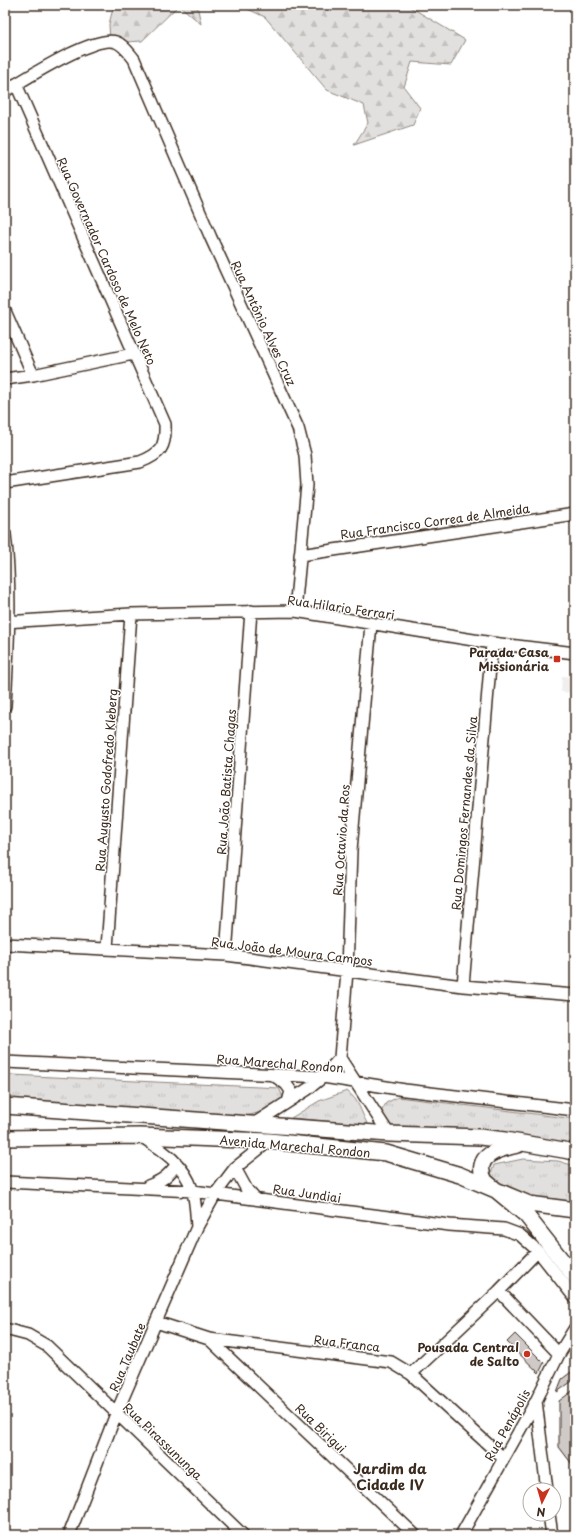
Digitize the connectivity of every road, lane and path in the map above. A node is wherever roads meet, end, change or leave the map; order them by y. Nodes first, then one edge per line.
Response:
1 (16, 84) junction
2 (5, 90) edge
3 (5, 310) edge
4 (133, 354) junction
5 (33, 375) junction
6 (5, 379) edge
7 (5, 483) edge
8 (575, 514) edge
9 (5, 534) edge
10 (300, 555) junction
11 (251, 611) junction
12 (295, 611) junction
13 (131, 614) junction
14 (7, 622) edge
15 (371, 624) junction
16 (492, 643) junction
17 (575, 653) edge
18 (5, 706) edge
19 (5, 944) edge
20 (107, 948) junction
21 (226, 955) junction
22 (347, 971) junction
23 (463, 986) junction
24 (575, 995) edge
25 (340, 1058) junction
26 (5, 1062) edge
27 (273, 1074) junction
28 (323, 1077) junction
29 (354, 1081) junction
30 (288, 1102) junction
31 (5, 1106) edge
32 (575, 1110) edge
33 (252, 1125) junction
34 (389, 1134) junction
35 (140, 1136) junction
36 (5, 1138) edge
37 (269, 1141) junction
38 (527, 1144) junction
39 (575, 1152) edge
40 (177, 1164) junction
41 (235, 1168) junction
42 (5, 1182) edge
43 (141, 1188) junction
44 (193, 1191) junction
45 (498, 1192) junction
46 (216, 1193) junction
47 (255, 1199) junction
48 (575, 1210) edge
49 (197, 1227) junction
50 (538, 1251) junction
51 (575, 1277) edge
52 (499, 1291) junction
53 (575, 1298) edge
54 (156, 1322) junction
55 (575, 1328) edge
56 (6, 1332) edge
57 (209, 1339) junction
58 (559, 1354) junction
59 (411, 1374) junction
60 (536, 1400) junction
61 (116, 1414) junction
62 (503, 1458) junction
63 (545, 1482) edge
64 (550, 1522) edge
65 (68, 1535) edge
66 (243, 1535) edge
67 (415, 1535) edge
68 (461, 1535) edge
69 (552, 1535) edge

1 - 2 street
1 - 4 street, Rua Governador Cardoso de Melo Neto
1 - 10 street, Rua Antônio Alves Cruz
3 - 5 street
4 - 5 street
4 - 7 street, Rua Governador Cardoso de Melo Neto
5 - 6 street
8 - 10 street, Rua Francisco Correa de Almeida
9 - 14 street
10 - 12 street, Rua Antônio Alves Cruz
11 - 12 street, Rua Hilario Ferrari
11 - 13 street, Rua Hilario Ferrari
11 - 21 street, Rua João Batista Chagas
12 - 15 street, Rua Hilario Ferrari
13 - 14 street, Rua Hilario Ferrari
13 - 20 street, Rua Augusto Godofredo Kleberg
14 - 18 street
15 - 16 street, Rua Hilario Ferrari
15 - 22 street, Rua Octavio da Ros
16 - 17 street, Rua Hilario Ferrari
16 - 23 street, Rua Domingos Fernandes da Silva
19 - 20 street, Rua João de Moura Campos
20 - 21 street, Rua João de Moura Campos
21 - 22 street, Rua João de Moura Campos
22 - 23 street, Rua João de Moura Campos
22 - 25 street, Rua Octavio da Ros
23 - 24 street, Rua João de Moura Campos
25 - 28 street
25 - 29 street
26 - 27 street, Rua Marechal Rondon
27 - 28 street, Rua Marechal Rondon
27 - 30 street
28 - 29 street, Rua Marechal Rondon
28 - 30 street
29 - 32 street, Rua Marechal Rondon
29 - 34 street
30 - 33 street
31 - 33 main road, Avenida Marechal Rondon
33 - 34 main road, Avenida Marechal Rondon
34 - 38 main road, Avenida Marechal Rondon
35 - 36 main road, Avenida Marechal Rondon
35 - 37 main road, Avenida Marechal Rondon
35 - 40 street
37 - 41 street, Rua Taubate
37 - 45 main road, Avenida Marechal Rondon
38 - 39 main road, Avenida Marechal Rondon
38 - 45 main road
40 - 43 street
40 - 44 street
41 - 46 street, Rua Taubate
41 - 47 street
42 - 43 street, Rua Jundiai
43 - 44 street, Rua Jundiai
44 - 46 street, Rua Jundiai
44 - 49 street
45 - 48 main road, Avenida Marechal Rondon
45 - 51 main road
46 - 47 street, Rua Jundiai
46 - 49 street, Rua Taubate
47 - 50 street, Rua Jundiai
49 - 54 street, Rua Taubate
50 - 52 street
50 - 53 street, Rua Jundiai
52 - 58 street
52 - 59 street
54 - 57 street, Rua Franca
54 - 61 street, Rua Taubate
55 - 58 street, Rua Penápolis
56 - 61 street, Rua Pirassununga
57 - 59 street, Rua Franca
57 - 67 street, Rua Birigui
58 - 60 street, Rua Penápolis
59 - 62 street, Rua Franca
60 - 62 street, Rua Penápolis
60 - 63 street
61 - 65 street, Rua Taubate
61 - 66 street, Rua Pirassununga
62 - 68 street, Rua Penápolis
64 - 69 street

